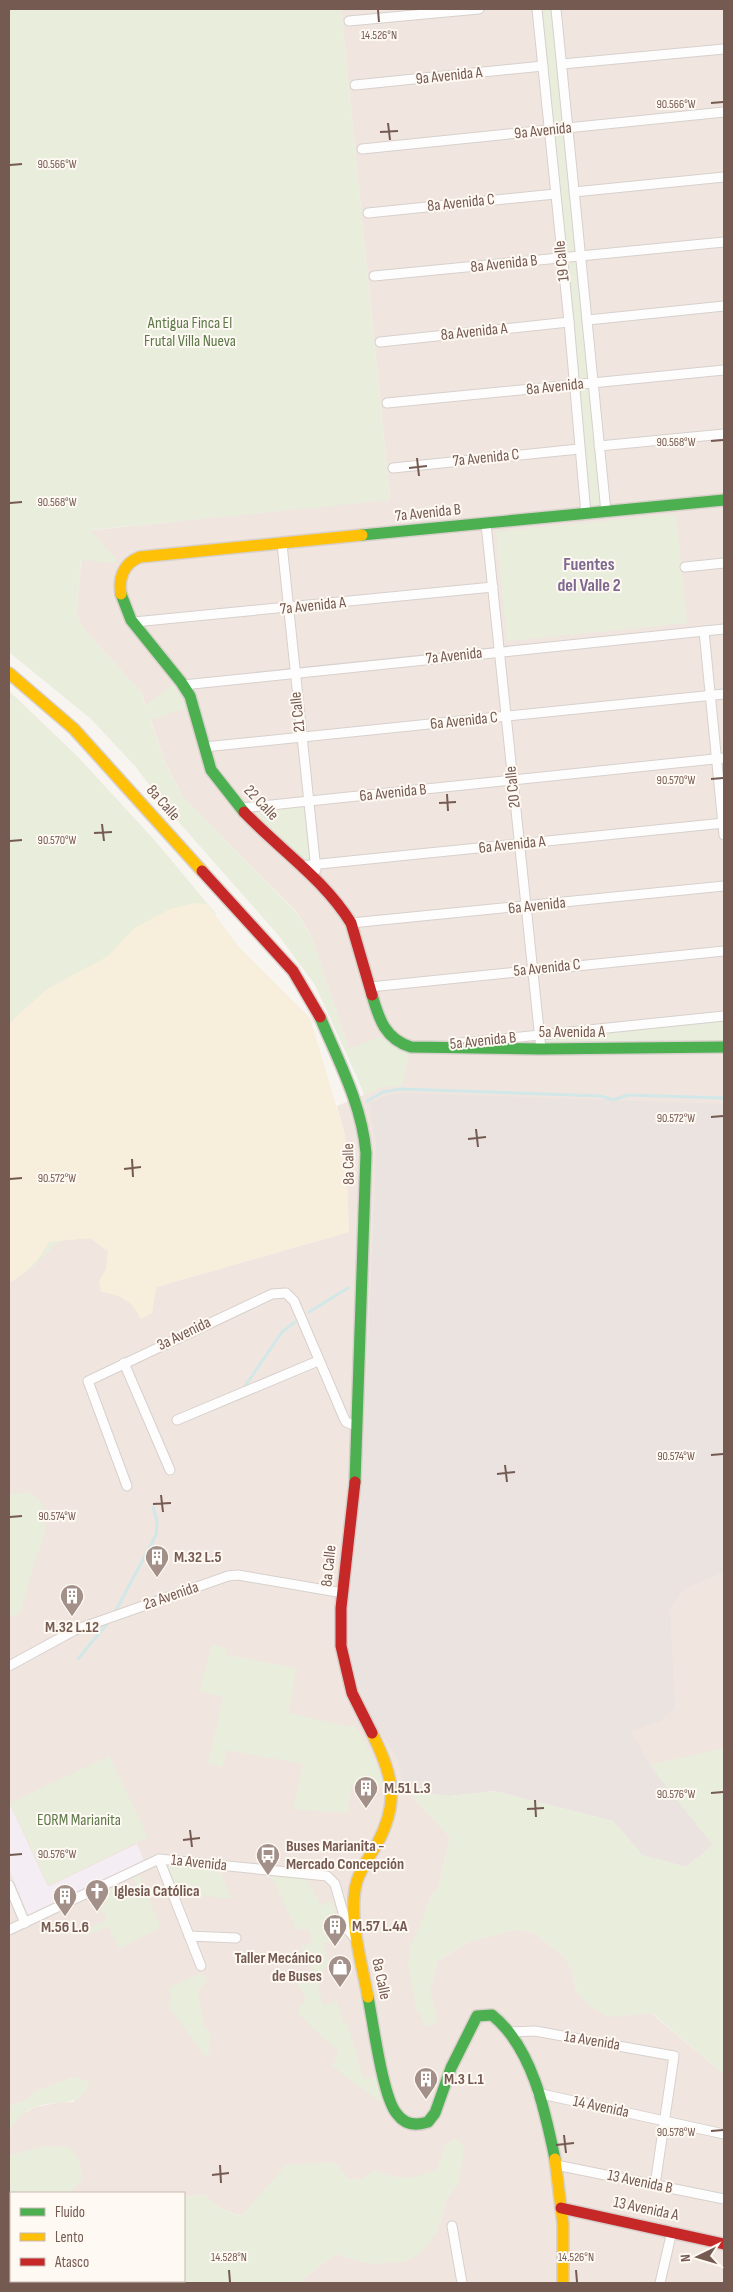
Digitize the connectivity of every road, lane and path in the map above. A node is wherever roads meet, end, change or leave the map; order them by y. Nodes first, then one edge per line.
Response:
1 (479, 9) edge
2 (537, 9) edge
3 (556, 9) edge
4 (349, 21) dead end
5 (724, 49) edge
6 (562, 64) junction
7 (543, 66) junction
8 (355, 85) dead end
9 (724, 112) edge
10 (568, 129) junction
11 (549, 131) junction
12 (362, 149) dead end
13 (724, 177) edge
14 (574, 192) junction
15 (555, 194) junction
16 (368, 213) dead end
17 (724, 242) edge
18 (581, 256) junction
19 (562, 258) junction
20 (374, 276) dead end
21 (724, 306) edge
22 (588, 320) junction
23 (569, 322) junction
24 (380, 342) dead end
25 (724, 370) edge
26 (594, 383) junction
27 (574, 385) junction
28 (387, 403) dead end
29 (724, 434) edge
30 (599, 446) junction
31 (579, 449) junction
32 (393, 468) dead end
33 (724, 500) edge
34 (606, 512) junction
35 (586, 514) junction
36 (486, 524) junction
37 (282, 544) junction
38 (136, 558) joint
39 (724, 563) edge
40 (685, 567) dead end
41 (492, 587) junction
42 (288, 608) junction
43 (134, 622) junction
44 (724, 629) edge
45 (704, 631) junction
46 (499, 651) junction
47 (9, 673) edge
48 (294, 674) junction
49 (183, 685) junction
50 (724, 694) edge
51 (711, 696) junction
52 (506, 717) junction
53 (301, 737) junction
54 (204, 747) junction
55 (721, 758) edge
56 (513, 780) junction
57 (308, 802) junction
58 (242, 808) junction
59 (724, 823) edge
60 (724, 835) edge
61 (520, 844) junction
62 (315, 865) junction
63 (300, 866) junction
64 (317, 880) junction
65 (724, 886) edge
66 (526, 907) junction
67 (350, 924) junction
68 (724, 951) edge
69 (533, 970) junction
70 (370, 987) junction
71 (724, 1016) edge
72 (540, 1035) junction
73 (420, 1047) junction
74 (724, 1047) edge
75 (541, 1049) junction
76 (318, 1361) junction
77 (124, 1363) junction
78 (177, 1420) dead end
79 (356, 1426) junction
80 (170, 1470) dead end
81 (126, 1486) dead end
82 (343, 1593) junction
83 (9, 1666) edge
84 (160, 1859) junction
85 (9, 1885) edge
86 (25, 1923) junction
87 (9, 1930) edge
88 (189, 1936) junction
89 (236, 1938) dead end
90 (358, 1942) junction
91 (201, 1966) dead end
92 (511, 2032) junction
93 (537, 2093) junction
94 (665, 2121) junction
95 (724, 2134) edge
96 (556, 2164) junction
97 (655, 2185) junction
98 (724, 2199) edge
99 (561, 2208) junction
100 (452, 2226) dead end
101 (672, 2232) junction
102 (724, 2244) edge
103 (462, 2283) edge
104 (563, 2283) edge
105 (660, 2283) edge

1 - 4 street
2 - 7 street, 19 Calle
3 - 6 street, 19 Calle
5 - 6 street
6 - 10 street, 19 Calle
7 - 8 street, 9a Avenida A
7 - 11 street, 19 Calle
9 - 10 street, 9a Avenida
10 - 11 street, 9a Avenida
10 - 14 street, 19 Calle
11 - 12 street, 9a Avenida
11 - 15 street, 19 Calle
13 - 14 street
14 - 18 street, 19 Calle
15 - 16 street, 8a Avenida C
15 - 19 street, 19 Calle
17 - 18 street, 8a Avenida B
18 - 19 street, 8a Avenida B
18 - 22 street, 19 Calle
19 - 20 street, 8a Avenida B
19 - 23 street, 19 Calle
21 - 22 street
22 - 26 street, 19 Calle
23 - 24 street, 8a Avenida A
23 - 27 street, 19 Calle
25 - 26 street, 8a Avenida
26 - 27 street, 8a Avenida
26 - 30 street, 19 Calle
27 - 28 street, 8a Avenida
27 - 31 street, 19 Calle
29 - 30 street
30 - 34 street, 19 Calle
31 - 32 street, 7a Avenida C
31 - 35 street, 19 Calle
33 - 34 main road, 7a Avenida B
34 - 35 main road, 7a Avenida B
35 - 36 main road, 7a Avenida B
36 - 37 main road, 7a Avenida B
36 - 41 street, 20 Calle
37 - 38 main road, 7a Avenida B
37 - 42 street, 21 Calle
38 - 43 main road, 22 Calle
39 - 40 street
41 - 42 street, 7a Avenida A
41 - 46 street, 20 Calle
42 - 43 street, 7a Avenida A
42 - 48 street, 21 Calle
43 - 49 main road, 22 Calle
44 - 45 street, 7a Avenida
45 - 46 street, 7a Avenida
45 - 51 street
46 - 48 street, 7a Avenida
46 - 52 street, 20 Calle
47 - 79 main road, 8a Calle
48 - 49 street, 7a Avenida
48 - 53 street, 21 Calle
49 - 54 main road, 22 Calle
50 - 51 street, 6a Avenida C
51 - 52 street, 6a Avenida C
51 - 55 street
52 - 53 street, 6a Avenida C
52 - 56 street, 20 Calle
53 - 54 street, 6a Avenida C
53 - 57 street, 21 Calle
54 - 58 main road, 22 Calle
55 - 56 street, 6a Avenida B
55 - 59 street
56 - 57 street, 6a Avenida B
56 - 61 street, 20 Calle
57 - 58 street, 6a Avenida B
57 - 62 street, 21 Calle
58 - 63 main road, 22 Calle
59 - 60 street
59 - 61 street, 6a Avenida A
61 - 62 street, 6a Avenida A
61 - 66 street, 20 Calle
62 - 63 street, 6a Avenida A
62 - 64 street, 21 Calle
63 - 64 main road, 22 Calle
64 - 67 main road, 22 Calle
65 - 66 street, 6a Avenida
66 - 67 street, 6a Avenida
66 - 69 street, 20 Calle
67 - 70 main road, 22 Calle
68 - 69 street, 5a Avenida C
69 - 70 street, 5a Avenida C
69 - 72 street, 20 Calle
70 - 73 main road, 22 Calle
71 - 72 street, 5a Avenida B
72 - 73 street, 5a Avenida B
72 - 75 street, 20 Calle
73 - 75 main road, 5a Avenida A
74 - 75 main road, 5a Avenida A
76 - 77 street, 3a Avenida
76 - 78 street
76 - 79 street
77 - 80 street
77 - 81 street, 3a Avenida
79 - 82 main road, 8a Calle
82 - 83 street, 2a Avenida
82 - 90 main road, 8a Calle
84 - 86 street, 1a Avenida
84 - 88 street
84 - 90 street, 1a Avenida
85 - 86 street
86 - 87 street, 1a Avenida
88 - 89 street
88 - 91 street
90 - 92 main road, 8a Calle
92 - 93 main road, 8a Calle
92 - 94 street, 1a Avenida
93 - 94 street, 14 Avenida
93 - 96 main road, 8a Calle
94 - 95 street, 14 Avenida
94 - 97 street
96 - 97 street, 13 Avenida B
96 - 99 main road, 8a Calle
97 - 98 street, 13 Avenida B
99 - 101 main road, 13 Avenida A
99 - 104 main road, 8a Calle
100 - 103 street
101 - 102 main road, 13 Avenida A
101 - 105 street

